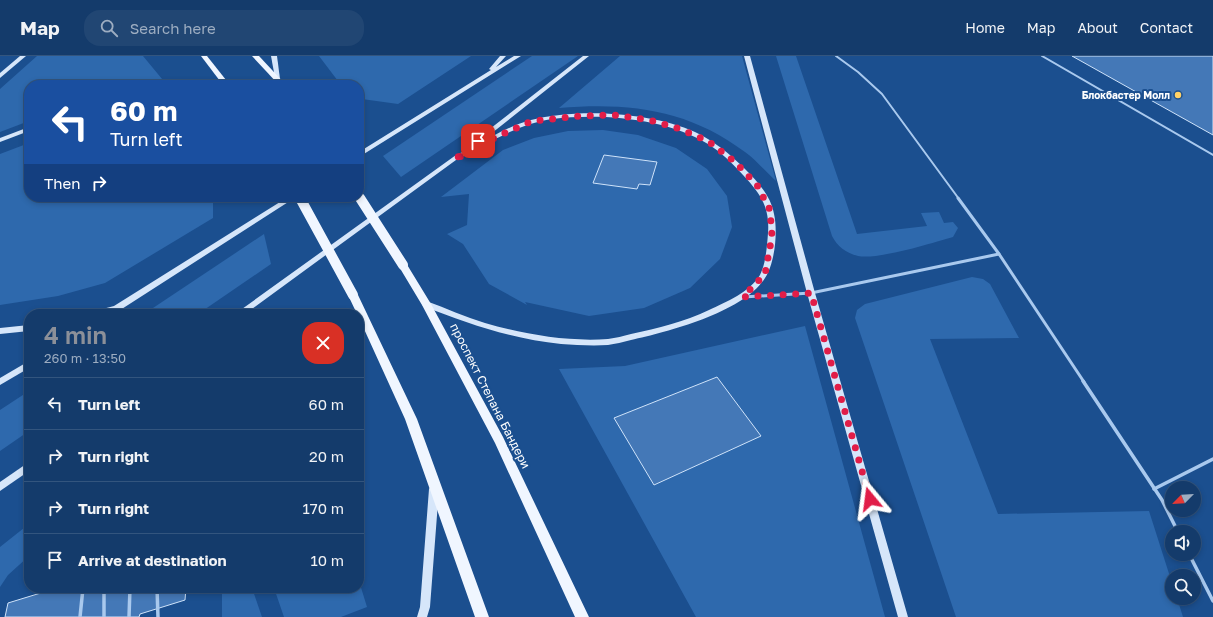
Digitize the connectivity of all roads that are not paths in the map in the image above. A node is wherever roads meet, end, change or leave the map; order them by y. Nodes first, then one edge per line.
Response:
1 (23, 56) edge
2 (204, 56) edge
3 (255, 56) edge
4 (274, 56) edge
5 (503, 56) edge
6 (518, 56) edge
7 (586, 56) edge
8 (747, 56) edge
9 (836, 56) edge
10 (1042, 56) edge
11 (488, 74) junction
12 (0, 76) edge
13 (278, 78) joint
14 (223, 80) edge
15 (24, 131) edge
16 (0, 140) edge
17 (364, 152) edge
18 (1213, 156) edge
19 (454, 160) junction
20 (285, 202) edge
21 (303, 202) edge
22 (363, 202) edge
23 (999, 254) junction
24 (811, 293) junction
25 (743, 297) junction
26 (426, 304) junction
27 (117, 308) joint
28 (113, 309) edge
29 (246, 309) edge
30 (360, 309) edge
31 (364, 319) edge
32 (24, 329) edge
33 (0, 331) edge
34 (24, 367) edge
35 (0, 382) edge
36 (1213, 460) edge
37 (24, 470) edge
38 (435, 484) junction
39 (0, 487) edge
40 (1154, 489) junction
41 (1174, 525) edge
42 (1193, 561) edge
43 (82, 593) edge
44 (104, 593) edge
45 (130, 593) edge
46 (157, 593) edge
47 (1213, 600) edge
48 (80, 617) edge
49 (104, 617) edge
50 (129, 617) edge
51 (158, 617) edge
52 (422, 617) edge
53 (482, 617) edge
54 (582, 617) edge
55 (903, 617) edge

1 - 12 main road
2 - 14 main road
3 - 13 main road
4 - 13 main road
5 - 11 main road
6 - 11 main road
7 - 19 main road
8 - 24 main road
9 - 23 lane
10 - 18 lane
11 - 17 main road
15 - 16 main road
19 - 25 main road
19 - 29 main road
20 - 27 main road
21 - 30 main road, bridge
22 - 26 main road, проспект Степана Бандери, bridge
23 - 24 lane
23 - 40 lane
24 - 25 lane
24 - 55 main road
25 - 26 main road
26 - 54 main road, проспект Степана Бандери
27 - 28 main road
31 - 38 main road, bridge
32 - 33 main road
34 - 35 main road
36 - 40 lane
37 - 39 main road
38 - 52 main road
38 - 53 main road
40 - 41 lane
42 - 47 lane
43 - 48 lane
44 - 49 lane
45 - 50 lane
46 - 51 lane

